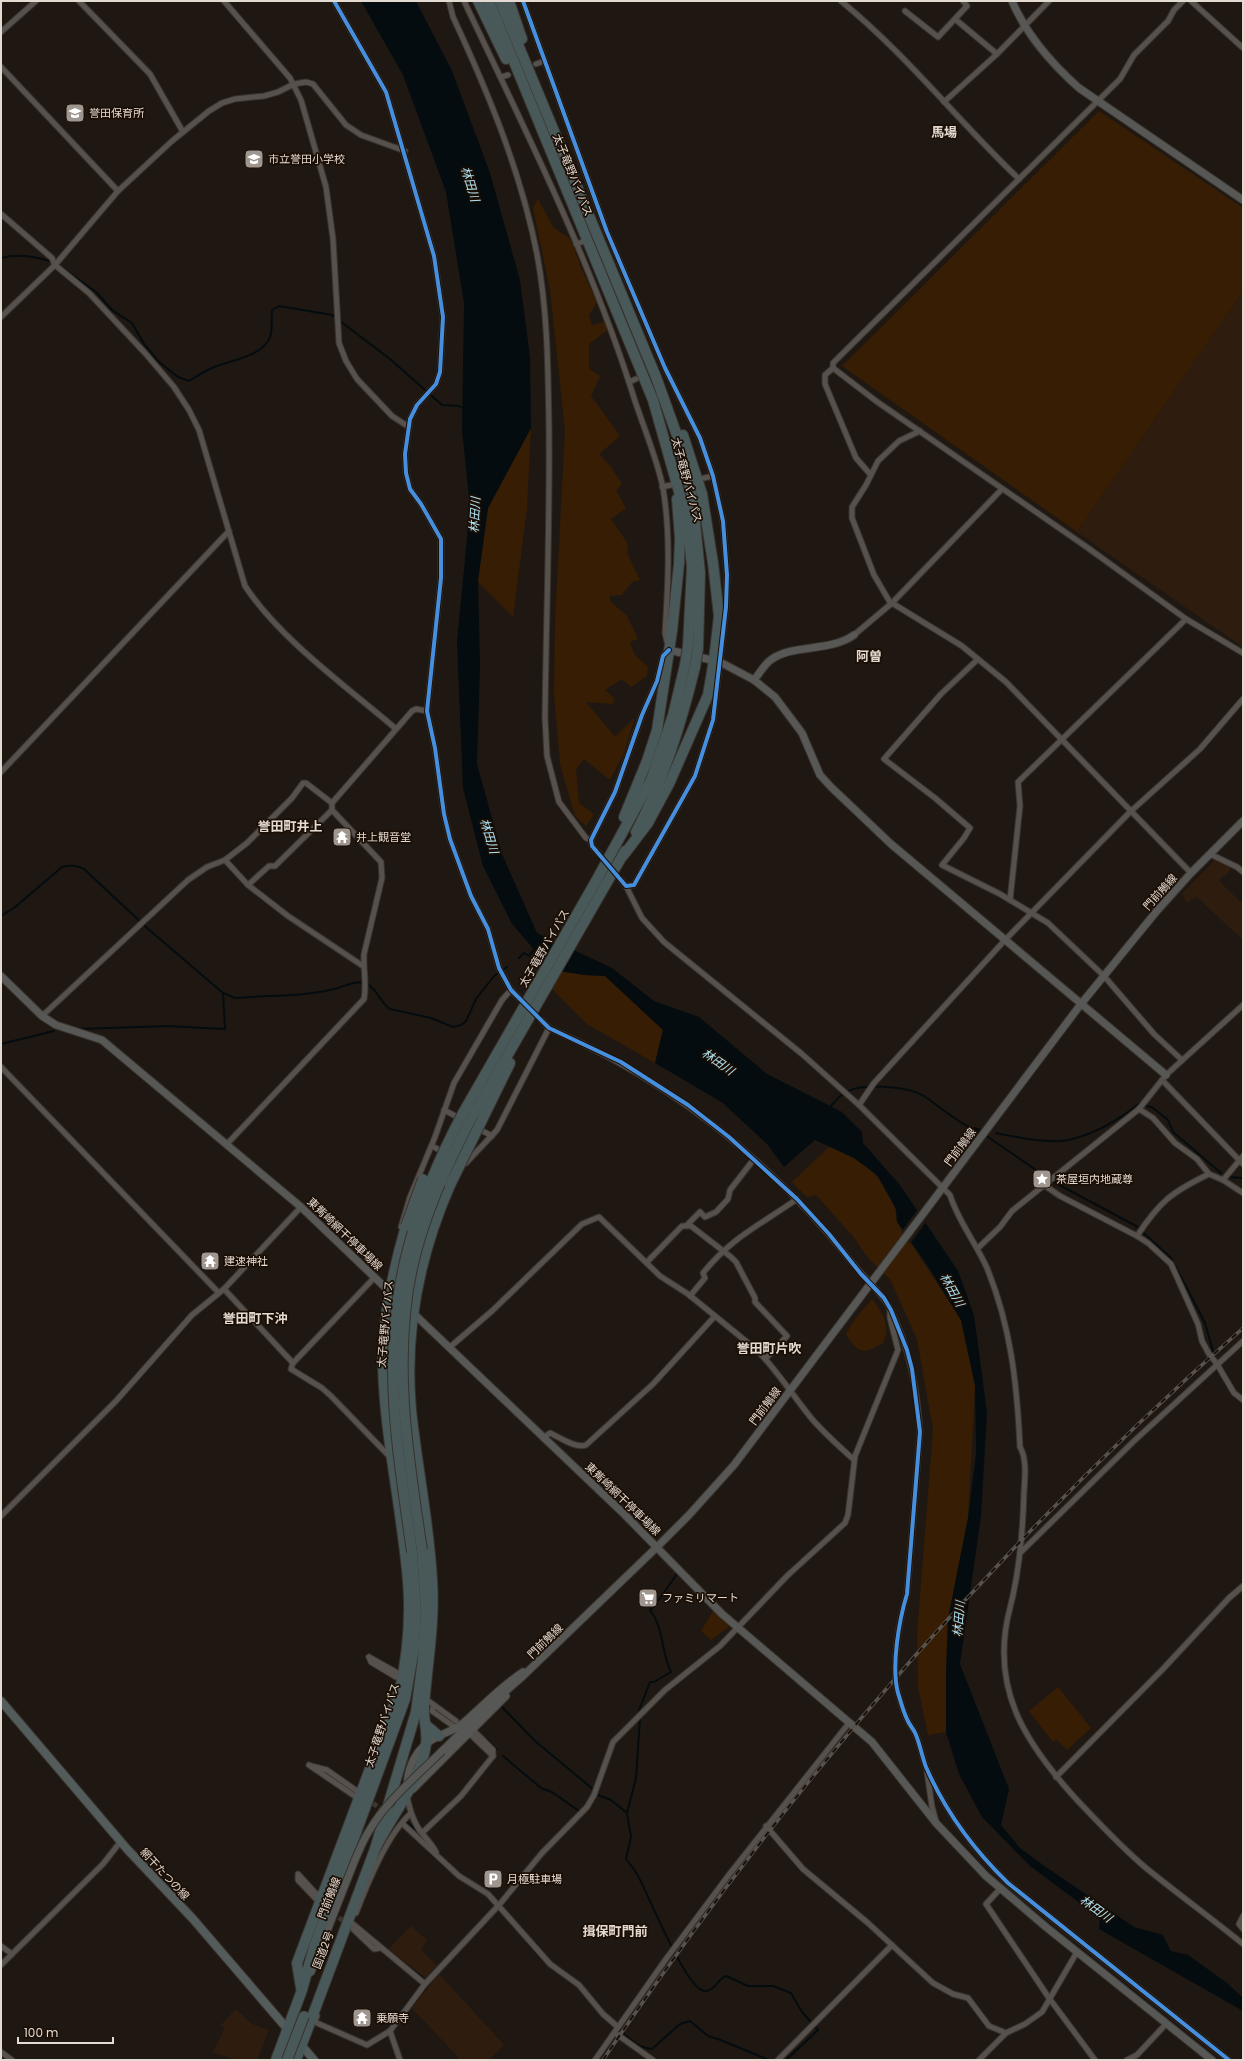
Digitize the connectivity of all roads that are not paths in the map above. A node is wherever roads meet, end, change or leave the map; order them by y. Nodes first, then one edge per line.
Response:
1 (36, 1) edge
2 (79, 1) edge
3 (224, 1) edge
4 (334, 1) edge
5 (449, 1) edge
6 (464, 1) edge
7 (478, 1) edge
8 (489, 1) edge
9 (500, 1) edge
10 (509, 1) edge
11 (523, 1) edge
12 (841, 1) edge
13 (963, 1) edge
14 (1012, 1) edge
15 (1049, 1) edge
16 (1183, 1) edge
17 (1191, 1) edge
18 (905, 12) dead end
19 (955, 19) junction
20 (1025, 24) junction
21 (1, 32) edge
22 (1243, 48) edge
23 (997, 54) junction
24 (525, 61) junction
25 (544, 61) junction
26 (536, 64) dead end
27 (1, 67) edge
28 (508, 75) dead end
29 (501, 77) junction
30 (294, 84) junction
31 (1097, 101) junction
32 (944, 102) junction
33 (183, 132) junction
34 (543, 134) junction
35 (405, 151) junction
36 (1019, 179) junction
37 (118, 191) junction
38 (1243, 200) edge
39 (1, 214) edge
40 (607, 232) junction
41 (601, 234) dead end
42 (582, 242) dead end
43 (576, 244) junction
44 (55, 265) junction
45 (1, 317) edge
46 (832, 368) junction
47 (660, 371) junction
48 (636, 379) dead end
49 (629, 382) junction
50 (408, 427) junction
51 (920, 431) junction
52 (870, 474) junction
53 (713, 476) junction
54 (704, 478) dead end
55 (674, 483) junction
56 (662, 487) junction
57 (1002, 489) junction
58 (229, 531) junction
59 (891, 604) junction
60 (1186, 619) junction
61 (854, 635) joint
62 (693, 647) junction
63 (669, 650) junction
64 (1243, 654) edge
65 (977, 660) junction
66 (717, 661) junction
67 (690, 666) junction
68 (754, 680) junction
69 (1243, 698) edge
70 (427, 711) junction
71 (396, 729) junction
72 (1063, 739) junction
73 (1, 772) edge
74 (332, 803) junction
75 (332, 810) junction
76 (1130, 812) junction
77 (1243, 821) edge
78 (591, 840) junction
79 (598, 854) dead end
80 (1210, 854) junction
81 (623, 856) junction
82 (225, 860) junction
83 (1243, 872) edge
84 (1191, 874) junction
85 (621, 880) dead end
86 (596, 882) junction
87 (248, 885) junction
88 (626, 886) junction
89 (1010, 900) junction
90 (1032, 912) junction
91 (1005, 940) junction
92 (363, 966) junction
93 (1, 976) edge
94 (1104, 976) junction
95 (511, 990) junction
96 (519, 998) dead end
97 (1081, 1004) junction
98 (1243, 1005) edge
99 (42, 1016) junction
100 (541, 1020) dead end
101 (549, 1028) junction
102 (1182, 1060) junction
103 (1, 1067) edge
104 (1164, 1077) junction
105 (859, 1105) junction
106 (1138, 1109) junction
107 (444, 1110) junction
108 (469, 1115) junction
109 (492, 1136) junction
110 (227, 1144) junction
111 (432, 1146) junction
112 (1241, 1158) edge
113 (754, 1160) junction
114 (466, 1163) junction
115 (1243, 1164) edge
116 (1209, 1174) junction
117 (1223, 1180) junction
118 (1044, 1185) junction
119 (942, 1189) junction
120 (1243, 1193) edge
121 (797, 1199) junction
122 (301, 1207) junction
123 (687, 1225) junction
124 (1137, 1236) junction
125 (978, 1248) junction
126 (722, 1251) junction
127 (425, 1255) junction
128 (648, 1262) junction
129 (374, 1278) junction
130 (872, 1282) junction
131 (391, 1288) junction
132 (224, 1289) junction
133 (218, 1292) junction
134 (690, 1296) junction
135 (891, 1310) junction
136 (413, 1314) junction
137 (715, 1316) junction
138 (1243, 1341) edge
139 (450, 1347) junction
140 (766, 1359) junction
141 (293, 1363) junction
142 (1217, 1364) junction
143 (790, 1392) junction
144 (1243, 1400) edge
145 (411, 1404) junction
146 (389, 1428) junction
147 (543, 1438) junction
148 (854, 1460) junction
149 (392, 1462) junction
150 (422, 1484) junction
151 (1, 1516) edge
152 (404, 1546) junction
153 (657, 1547) junction
154 (421, 1549) junction
155 (1021, 1552) junction
156 (1243, 1586) edge
157 (738, 1628) junction
158 (540, 1661) junction
159 (399, 1676) junction
160 (523, 1676) junction
161 (401, 1688) junction
162 (1, 1701) edge
163 (432, 1704) dead end
164 (849, 1723) junction
165 (426, 1725) junction
166 (456, 1725) junction
167 (472, 1733) junction
168 (439, 1736) junction
169 (391, 1743) junction
170 (426, 1744) junction
171 (926, 1767) junction
172 (1056, 1777) junction
173 (407, 1794) junction
174 (358, 1795) junction
175 (388, 1800) junction
176 (368, 1805) junction
177 (395, 1812) junction
178 (411, 1813) junction
179 (936, 1823) junction
180 (404, 1825) dead end
181 (766, 1826) junction
182 (423, 1832) junction
183 (120, 1842) junction
184 (375, 1849) junction
185 (438, 1856) junction
186 (1000, 1889) junction
187 (361, 1894) junction
188 (323, 1901) junction
189 (498, 1905) junction
190 (1243, 1916) edge
191 (350, 1921) junction
192 (353, 1929) tunnel mouth
193 (1243, 1929) edge
194 (1243, 1944) edge
195 (892, 1945) junction
196 (1, 1946) edge
197 (380, 1948) junction
198 (1077, 1952) junction
199 (12, 1954) junction
200 (1, 1964) edge
201 (327, 1981) junction
202 (425, 1984) junction
203 (302, 1990) junction
204 (1049, 1998) junction
205 (1166, 2024) junction
206 (618, 2027) junction
207 (287, 2030) junction
208 (390, 2031) junction
209 (615, 2032) junction
210 (1006, 2033) junction
211 (300, 2044) junction
212 (1, 2052) edge
213 (12, 2060) edge
214 (276, 2060) edge
215 (287, 2060) edge
216 (296, 2060) edge
217 (314, 2060) edge
218 (400, 2060) edge
219 (595, 2060) edge
220 (653, 2060) edge
221 (778, 2060) edge
222 (979, 2060) edge
223 (1094, 2060) edge
224 (1127, 2060) edge
225 (1212, 2060) edge
226 (1229, 2060) edge

1 - 21 street
2 - 33 street
3 - 30 street
4 - 35 street
5 - 78 street
6 - 29 street
7 - 34 highway
8 - 34 highway, 太子竜野バイパス
9 - 24 highway, 太子竜野バイパス
10 - 24 highway
11 - 25 street
12 - 32 street
13 - 19 street
14 - 20 main road
15 - 20 street
16 - 31 street
17 - 22 street
18 - 19 street
19 - 23 street
20 - 23 street
20 - 31 main road
23 - 32 street
24 - 47 highway, 太子竜野バイパス
25 - 26 street
25 - 40 street
27 - 37 street
28 - 29 street
29 - 43 street
30 - 33 street
30 - 35 street
30 - 50 street
31 - 36 street
31 - 38 main road
32 - 36 street
33 - 37 street
34 - 55 highway, 太子竜野バイパス
35 - 50 street
36 - 46 street
37 - 44 street
39 - 44 street
40 - 41 street
40 - 47 street
42 - 43 street
43 - 49 street
44 - 45 street
44 - 58 street
46 - 51 street
46 - 52 street
47 - 53 street
47 - 62 highway, 太子竜野バイパス
47 - 66 highway
48 - 49 street
49 - 56 street
50 - 70 street
51 - 52 street
51 - 57 street
52 - 59 street
53 - 54 street
53 - 66 street
55 - 56 street
55 - 62 highway, 太子竜野バイパス
55 - 63 highway
56 - 63 street
57 - 59 street
57 - 60 street
58 - 71 street
58 - 73 street
59 - 61 street
59 - 65 street
60 - 64 street
60 - 72 street
61 - 68 main road
62 - 67 highway, 太子竜野バイパス, bridge
63 - 66 main road
63 - 78 street
63 - 86 highway
65 - 72 street
65 - 89 street
66 - 68 main road
66 - 81 highway
66 - 88 street
67 - 81 highway, 太子竜野バイパス
67 - 86 highway, 太子竜野バイパス
68 - 91 main road
69 - 76 street
70 - 71 street
70 - 95 street
71 - 74 street
72 - 76 street
72 - 89 street
74 - 75 street
74 - 82 street
75 - 87 street
75 - 92 street
76 - 84 street
76 - 90 street
77 - 80 main road, 門前鵤線
78 - 79 street
80 - 83 street
80 - 84 main road, 門前鵤線
81 - 108 highway, 太子竜野バイパス
82 - 87 street
82 - 99 street
84 - 94 main road, 門前鵤線
85 - 88 street
86 - 108 highway, 太子竜野バイパス
87 - 92 street
88 - 105 street
89 - 90 street
90 - 91 street
90 - 94 street
91 - 97 main road
91 - 105 street
92 - 110 street
93 - 99 main road, 東觜崎網干停車場線
94 - 97 main road, 門前鵤線
94 - 102 street
95 - 96 street
95 - 107 street
97 - 104 main road
97 - 119 main road, 門前鵤線
98 - 102 street
99 - 110 main road, 東觜崎網干停車場線
100 - 101 street
101 - 109 street
101 - 113 street
102 - 104 street
103 - 133 street
104 - 106 street
104 - 112 street
105 - 119 street
106 - 116 street
106 - 118 street
107 - 109 street
107 - 111 street
108 - 127 highway, bridge
108 - 131 highway, bridge
108 - 154 highway, 太子竜野バイパス, bridge
109 - 114 street
110 - 122 main road, 東觜崎網干停車場線
111 - 114 street
111 - 131 street
112 - 115 street
112 - 117 street
113 - 121 street
113 - 123 street
114 - 127 street
116 - 117 street
116 - 124 street
117 - 120 street
118 - 124 street
118 - 125 street
119 - 125 street
119 - 130 main road, 門前鵤線
121 - 126 street
121 - 130 street
122 - 129 main road, 東觜崎網干停車場線
122 - 132 street
123 - 126 street
123 - 128 street
124 - 142 street
125 - 155 street
126 - 134 street
126 - 140 street
127 - 136 highway
128 - 134 street
128 - 139 street
129 - 131 main road, 東觜崎網干停車場線
129 - 141 street
130 - 135 street
130 - 143 main road, 門前鵤線
131 - 136 main road, 東觜崎網干停車場線
131 - 146 highway
132 - 133 street
132 - 141 street
133 - 151 street
134 - 137 street
135 - 148 street
135 - 171 street
136 - 139 main road, 東觜崎網干停車場線
136 - 145 highway
137 - 140 street
137 - 147 street
138 - 142 street
139 - 147 main road, 東觜崎網干停車場線
140 - 143 street
141 - 149 street
142 - 144 street
142 - 155 street
143 - 148 street
143 - 153 main road, 門前鵤線
145 - 146 highway
145 - 150 highway
146 - 149 highway
147 - 153 main road, 東觜崎網干停車場線
148 - 157 street
149 - 150 highway
149 - 152 highway
150 - 154 highway
152 - 154 highway
152 - 159 highway
153 - 157 main road, 東觜崎網干停車場線
153 - 158 main road, 門前鵤線
154 - 165 highway
154 - 169 highway, 太子竜野バイパス
154 - 175 highway, 太子竜野バイパス
155 - 172 street
156 - 172 street
157 - 164 main road, 東觜崎網干停車場線
157 - 189 street
158 - 160 main road, 門前鵤線
158 - 166 main road
159 - 159 street
159 - 161 highway
160 - 167 main road
160 - 203 main road, 門前鵤線, bridge
161 - 169 highway
161 - 174 highway
162 - 183 main road, 網干たつの線
163 - 166 street
164 - 179 main road, 東觜崎網干停車場線
164 - 181 street
165 - 168 highway
165 - 170 highway
166 - 168 main road
167 - 173 main road
167 - 182 street
168 - 170 main road
169 - 176 highway, 太子竜野バイパス
170 - 173 highway
171 - 179 street
171 - 226 street
172 - 194 street
173 - 177 highway
173 - 178 street
174 - 174 street
174 - 176 street
174 - 188 highway
175 - 184 highway, 太子竜野バイパス
175 - 215 highway, bridge
176 - 188 highway, 太子竜野バイパス
177 - 178 street
177 - 184 highway
178 - 182 street
178 - 187 street
179 - 186 main road, 東觜崎網干停車場線
180 - 185 street
181 - 195 street
181 - 206 street
182 - 185 street
183 - 199 street
183 - 207 main road, 網干たつの線
184 - 187 highway, 国道2号
185 - 189 street
186 - 198 main road, 東觜崎網干停車場線
186 - 204 street
187 - 191 highway, 国道2号
188 - 188 street
188 - 203 highway, 太子竜野バイパス
189 - 202 street
189 - 206 street
190 - 193 street
191 - 197 street
191 - 201 highway, 国道2号
192 - 197 street
195 - 210 street
195 - 221 street
196 - 199 street
197 - 202 street
198 - 204 street
198 - 205 main road, 東觜崎網干停車場線
199 - 200 street
201 - 208 street
201 - 211 highway, 国道2号
202 - 208 street
203 - 207 highway
204 - 210 street
204 - 223 street
205 - 224 street
205 - 225 main road, 東觜崎網干停車場線
206 - 209 street
207 - 211 main road, 網干たつの線
207 - 214 highway
208 - 218 street
209 - 219 street
209 - 220 street
210 - 222 street
211 - 216 highway, 国道2号
211 - 217 main road, 網干たつの線
212 - 213 street

